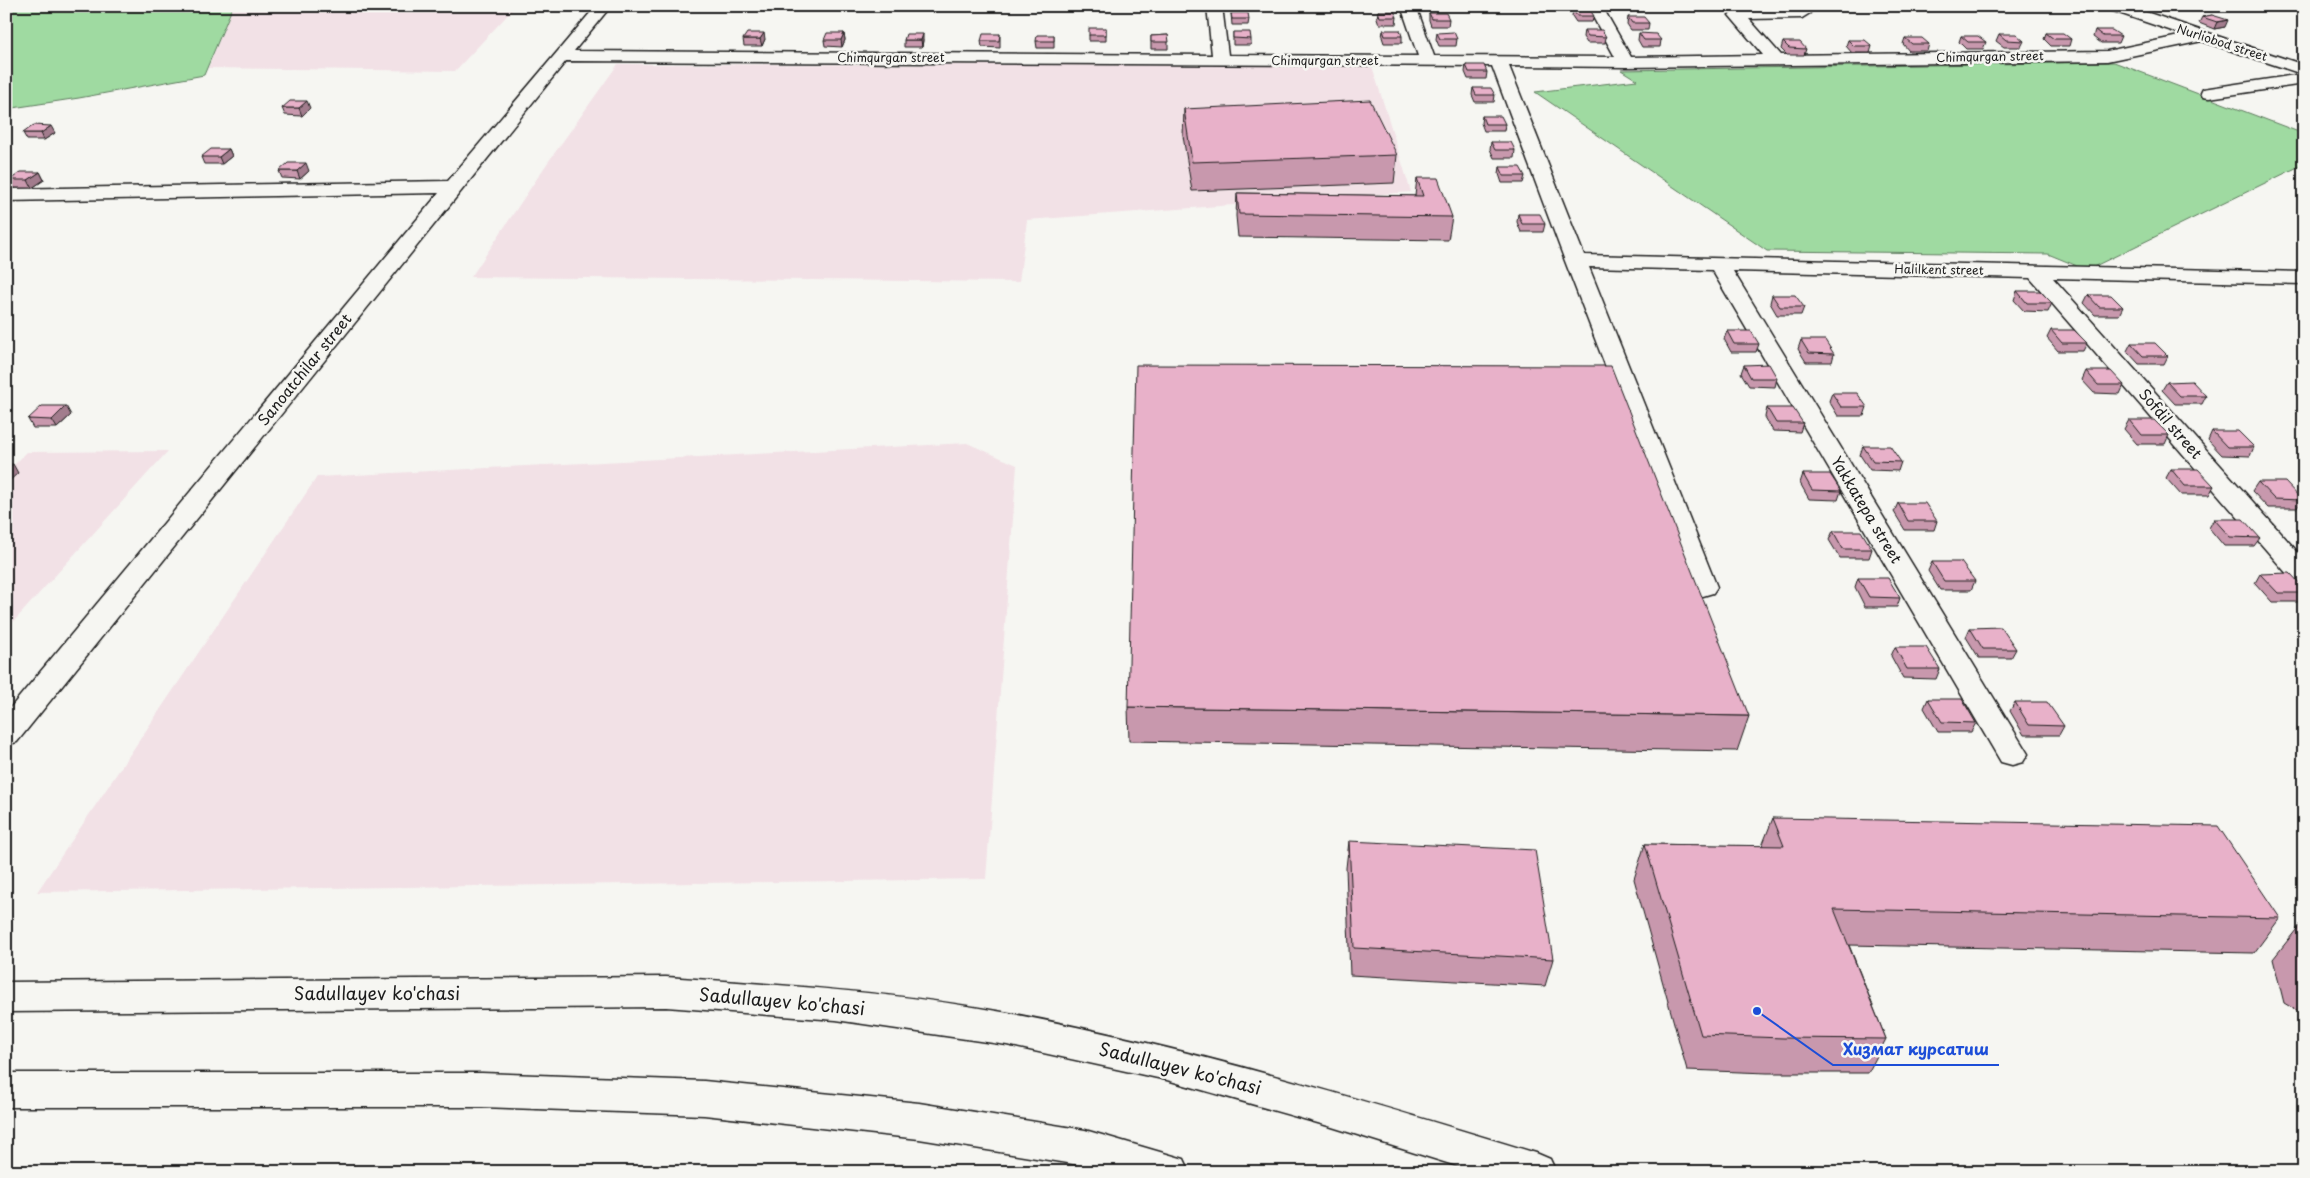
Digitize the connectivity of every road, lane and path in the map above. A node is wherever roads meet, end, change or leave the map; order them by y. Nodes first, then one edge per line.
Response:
1 (604, 6) edge
2 (1214, 6) edge
3 (1408, 6) edge
4 (1594, 6) edge
5 (1796, 6) edge
6 (2112, 6) edge
7 (2203, 36) junction
8 (561, 56) junction
9 (1221, 60) junction
10 (1776, 60) junction
11 (1428, 61) junction
12 (1499, 62) junction
13 (1626, 62) junction
14 (2304, 70) edge
15 (2304, 79) edge
16 (2209, 93) dead end
17 (456, 187) junction
18 (6, 195) edge
19 (1575, 261) junction
20 (1720, 266) junction
21 (2036, 272) junction
22 (2304, 278) edge
23 (2304, 576) edge
24 (1703, 587) dead end
25 (6, 734) edge
26 (2012, 754) dead end
27 (6, 997) edge
28 (6, 1090) edge
29 (1170, 1172) edge
30 (1536, 1172) edge

1 - 8 street, Sanoatchilar street
2 - 9 street
3 - 11 street
4 - 13 street
5 - 10 street
6 - 7 street, Nurliobod street
7 - 10 street, Chimqurgan street
7 - 14 street, Nurliobod street
8 - 9 street, Chimqurgan street
8 - 17 street, Sanoatchilar street
9 - 11 street, Chimqurgan street
10 - 13 street, Chimqurgan street
11 - 12 street, Chimqurgan street
12 - 13 street, Chimqurgan street
12 - 19 street
15 - 16 street
17 - 18 street
17 - 25 street, Sanoatchilar street
19 - 20 street, Halilkent street
19 - 24 street
20 - 21 street, Halilkent street
20 - 26 street, Yakkatepa street
21 - 22 street, Halilkent street
21 - 23 street, Sofdil street
27 - 30 street, Sadullayev ko'chasi
28 - 29 street

